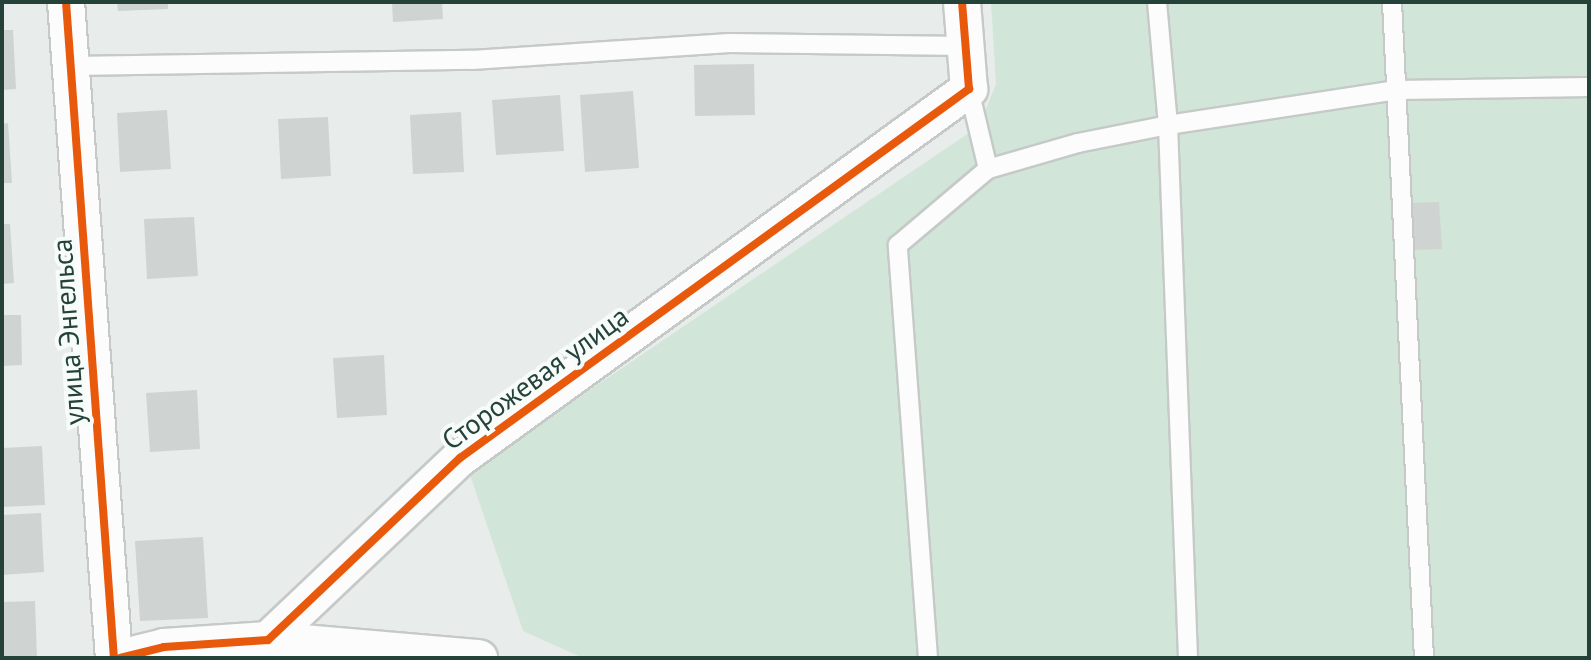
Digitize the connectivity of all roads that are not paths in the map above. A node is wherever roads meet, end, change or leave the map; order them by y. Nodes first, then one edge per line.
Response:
1 (66, 2) edge
2 (962, 2) edge
3 (1157, 2) edge
4 (1392, 2) edge
5 (966, 46) junction
6 (72, 66) junction
7 (1589, 87) edge
8 (969, 89) junction
9 (1398, 90) junction
10 (1168, 125) junction
11 (988, 169) junction
12 (268, 640) junction
13 (114, 658) edge
14 (120, 658) edge
15 (479, 658) edge
16 (928, 658) edge
17 (1188, 658) edge
18 (1424, 658) edge

1 - 6 street, улица Энгельса
2 - 5 street
3 - 10 lane
4 - 9 lane
5 - 6 lane
5 - 8 street
6 - 13 street, улица Энгельса
7 - 9 lane
8 - 11 lane
8 - 12 street, Сторожевая улица
9 - 10 lane
9 - 18 lane
10 - 11 lane
10 - 17 lane
11 - 16 lane
12 - 14 street
12 - 15 street

